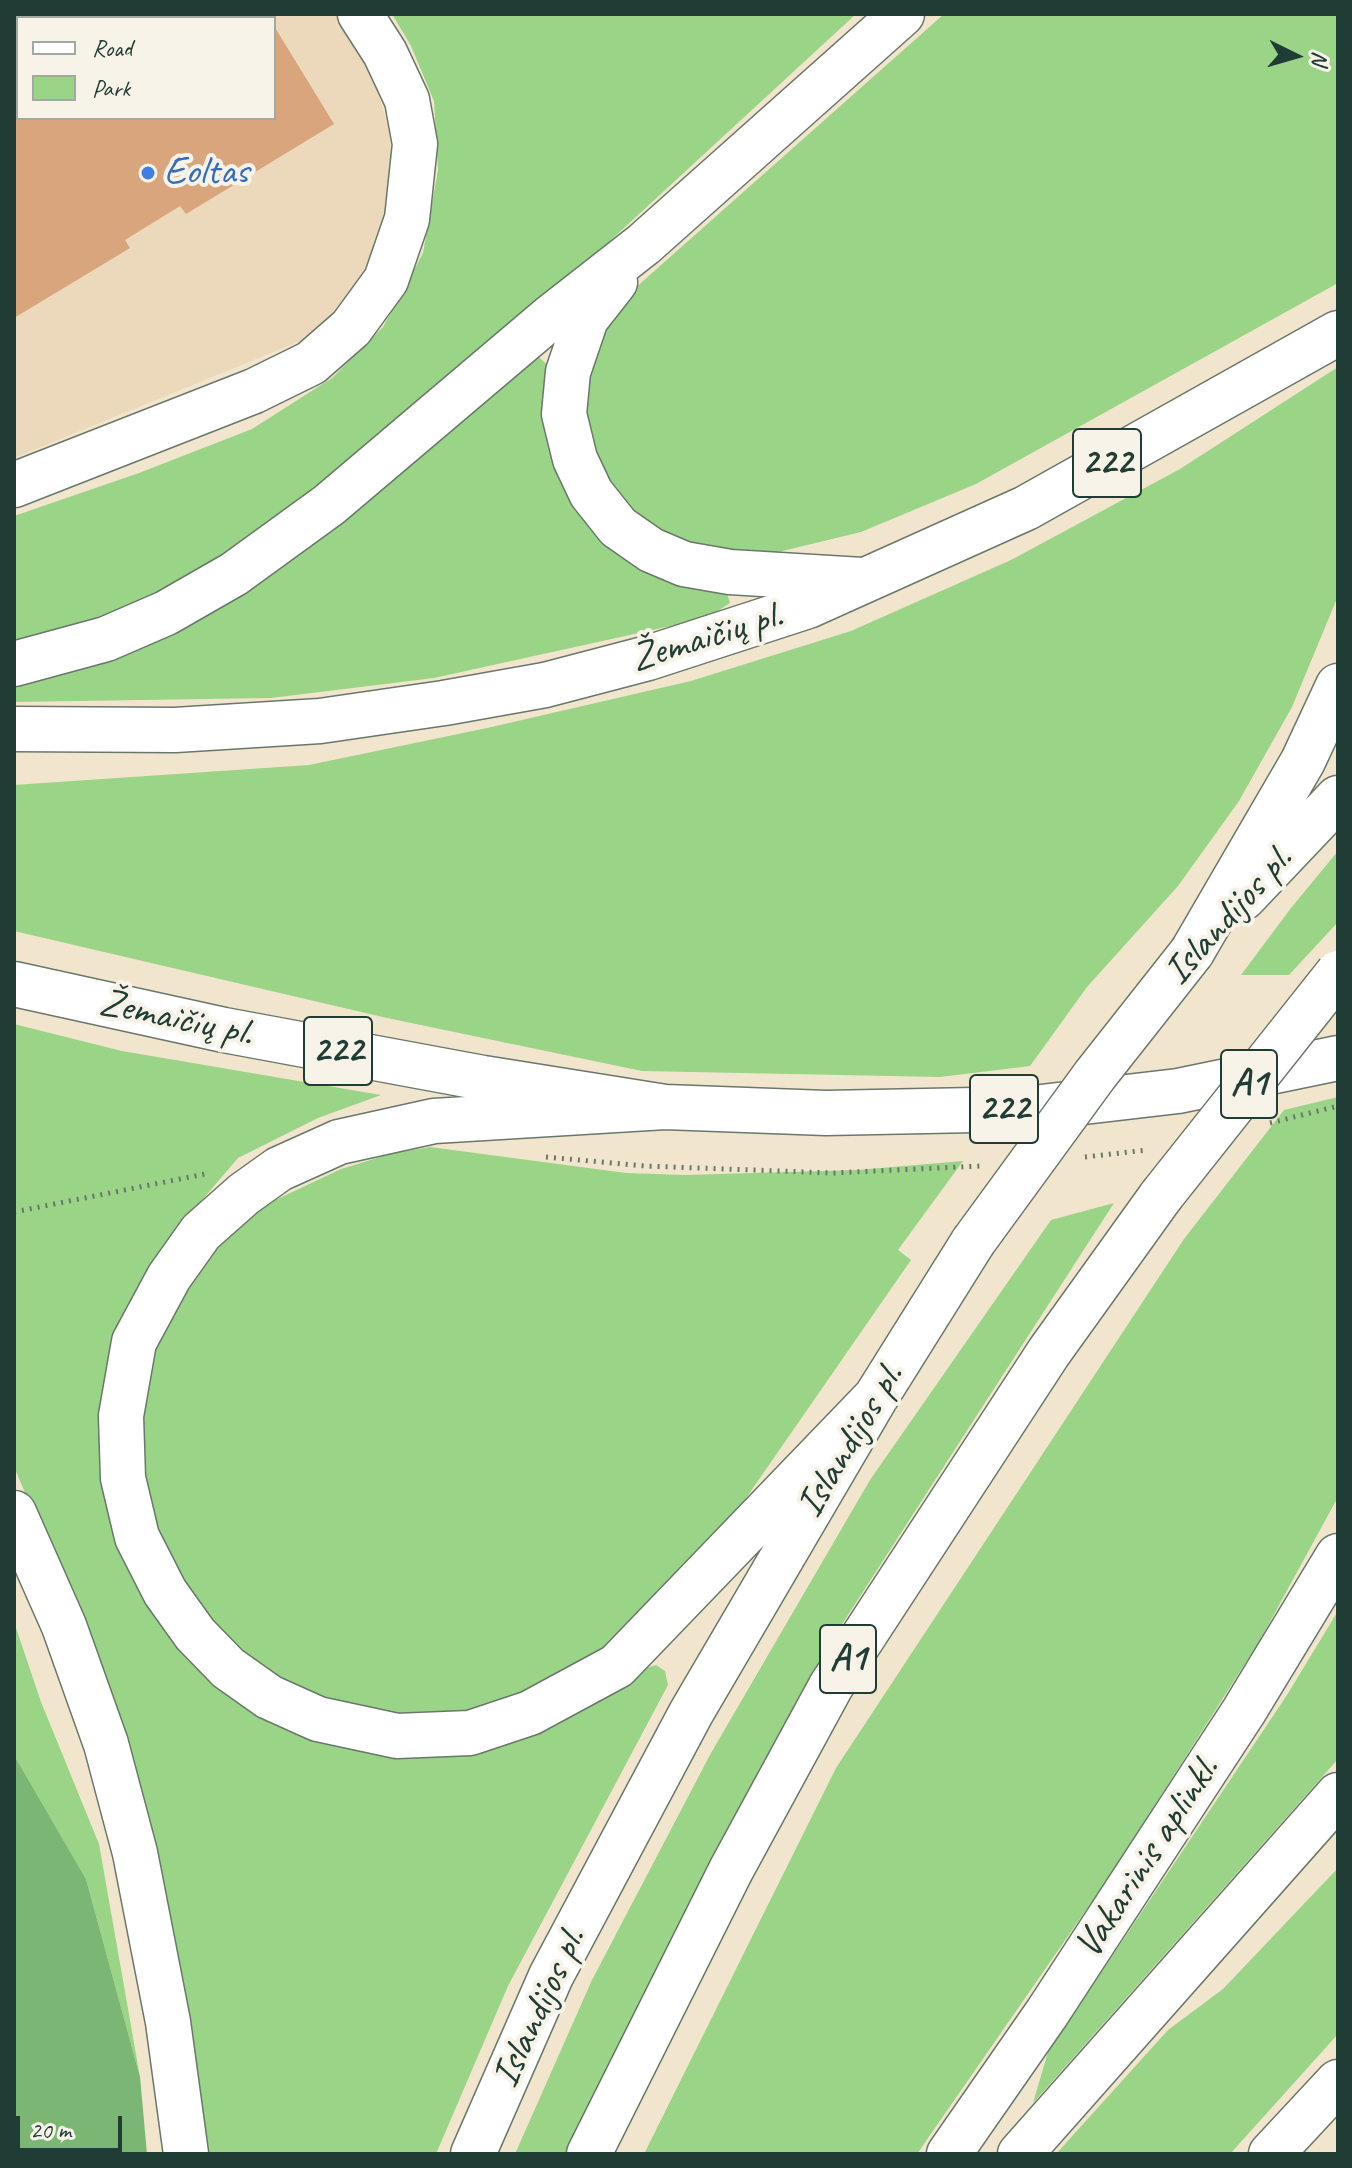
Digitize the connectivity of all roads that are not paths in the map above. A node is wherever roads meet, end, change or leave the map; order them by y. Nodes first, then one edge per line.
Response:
1 (360, 14) edge
2 (902, 14) edge
3 (644, 244) junction
4 (1338, 333) edge
5 (14, 485) edge
6 (868, 580) junction
7 (14, 664) edge
8 (1338, 686) edge
9 (14, 729) edge
10 (1338, 798) edge
11 (1192, 952) junction
12 (1338, 973) edge
13 (14, 984) edge
14 (1338, 1058) edge
15 (665, 1107) junction
16 (876, 1397) junction
17 (14, 1513) edge
18 (1338, 1556) edge
19 (1338, 1795) edge
20 (1338, 2082) edge
21 (186, 2154) edge
22 (473, 2154) edge
23 (589, 2154) edge
24 (949, 2154) edge
25 (1020, 2154) edge
26 (1271, 2154) edge

1 - 5 main road
2 - 3 main road
3 - 6 main road
3 - 7 main road
4 - 6 main road, Žemaičių pl. / 222
6 - 9 main road, Žemaičių pl. / 222
8 - 11 main road
10 - 11 main road, Islandijos pl.
11 - 16 main road, Islandijos pl., bridge
12 - 23 main road, A1, bridge
13 - 15 main road, Žemaičių pl. / 222
14 - 15 main road, Žemaičių pl. / 222
15 - 16 main road
16 - 22 main road, Islandijos pl.
17 - 21 main road
18 - 24 main road, Vakarinis aplinkl.
19 - 25 main road
20 - 26 main road

